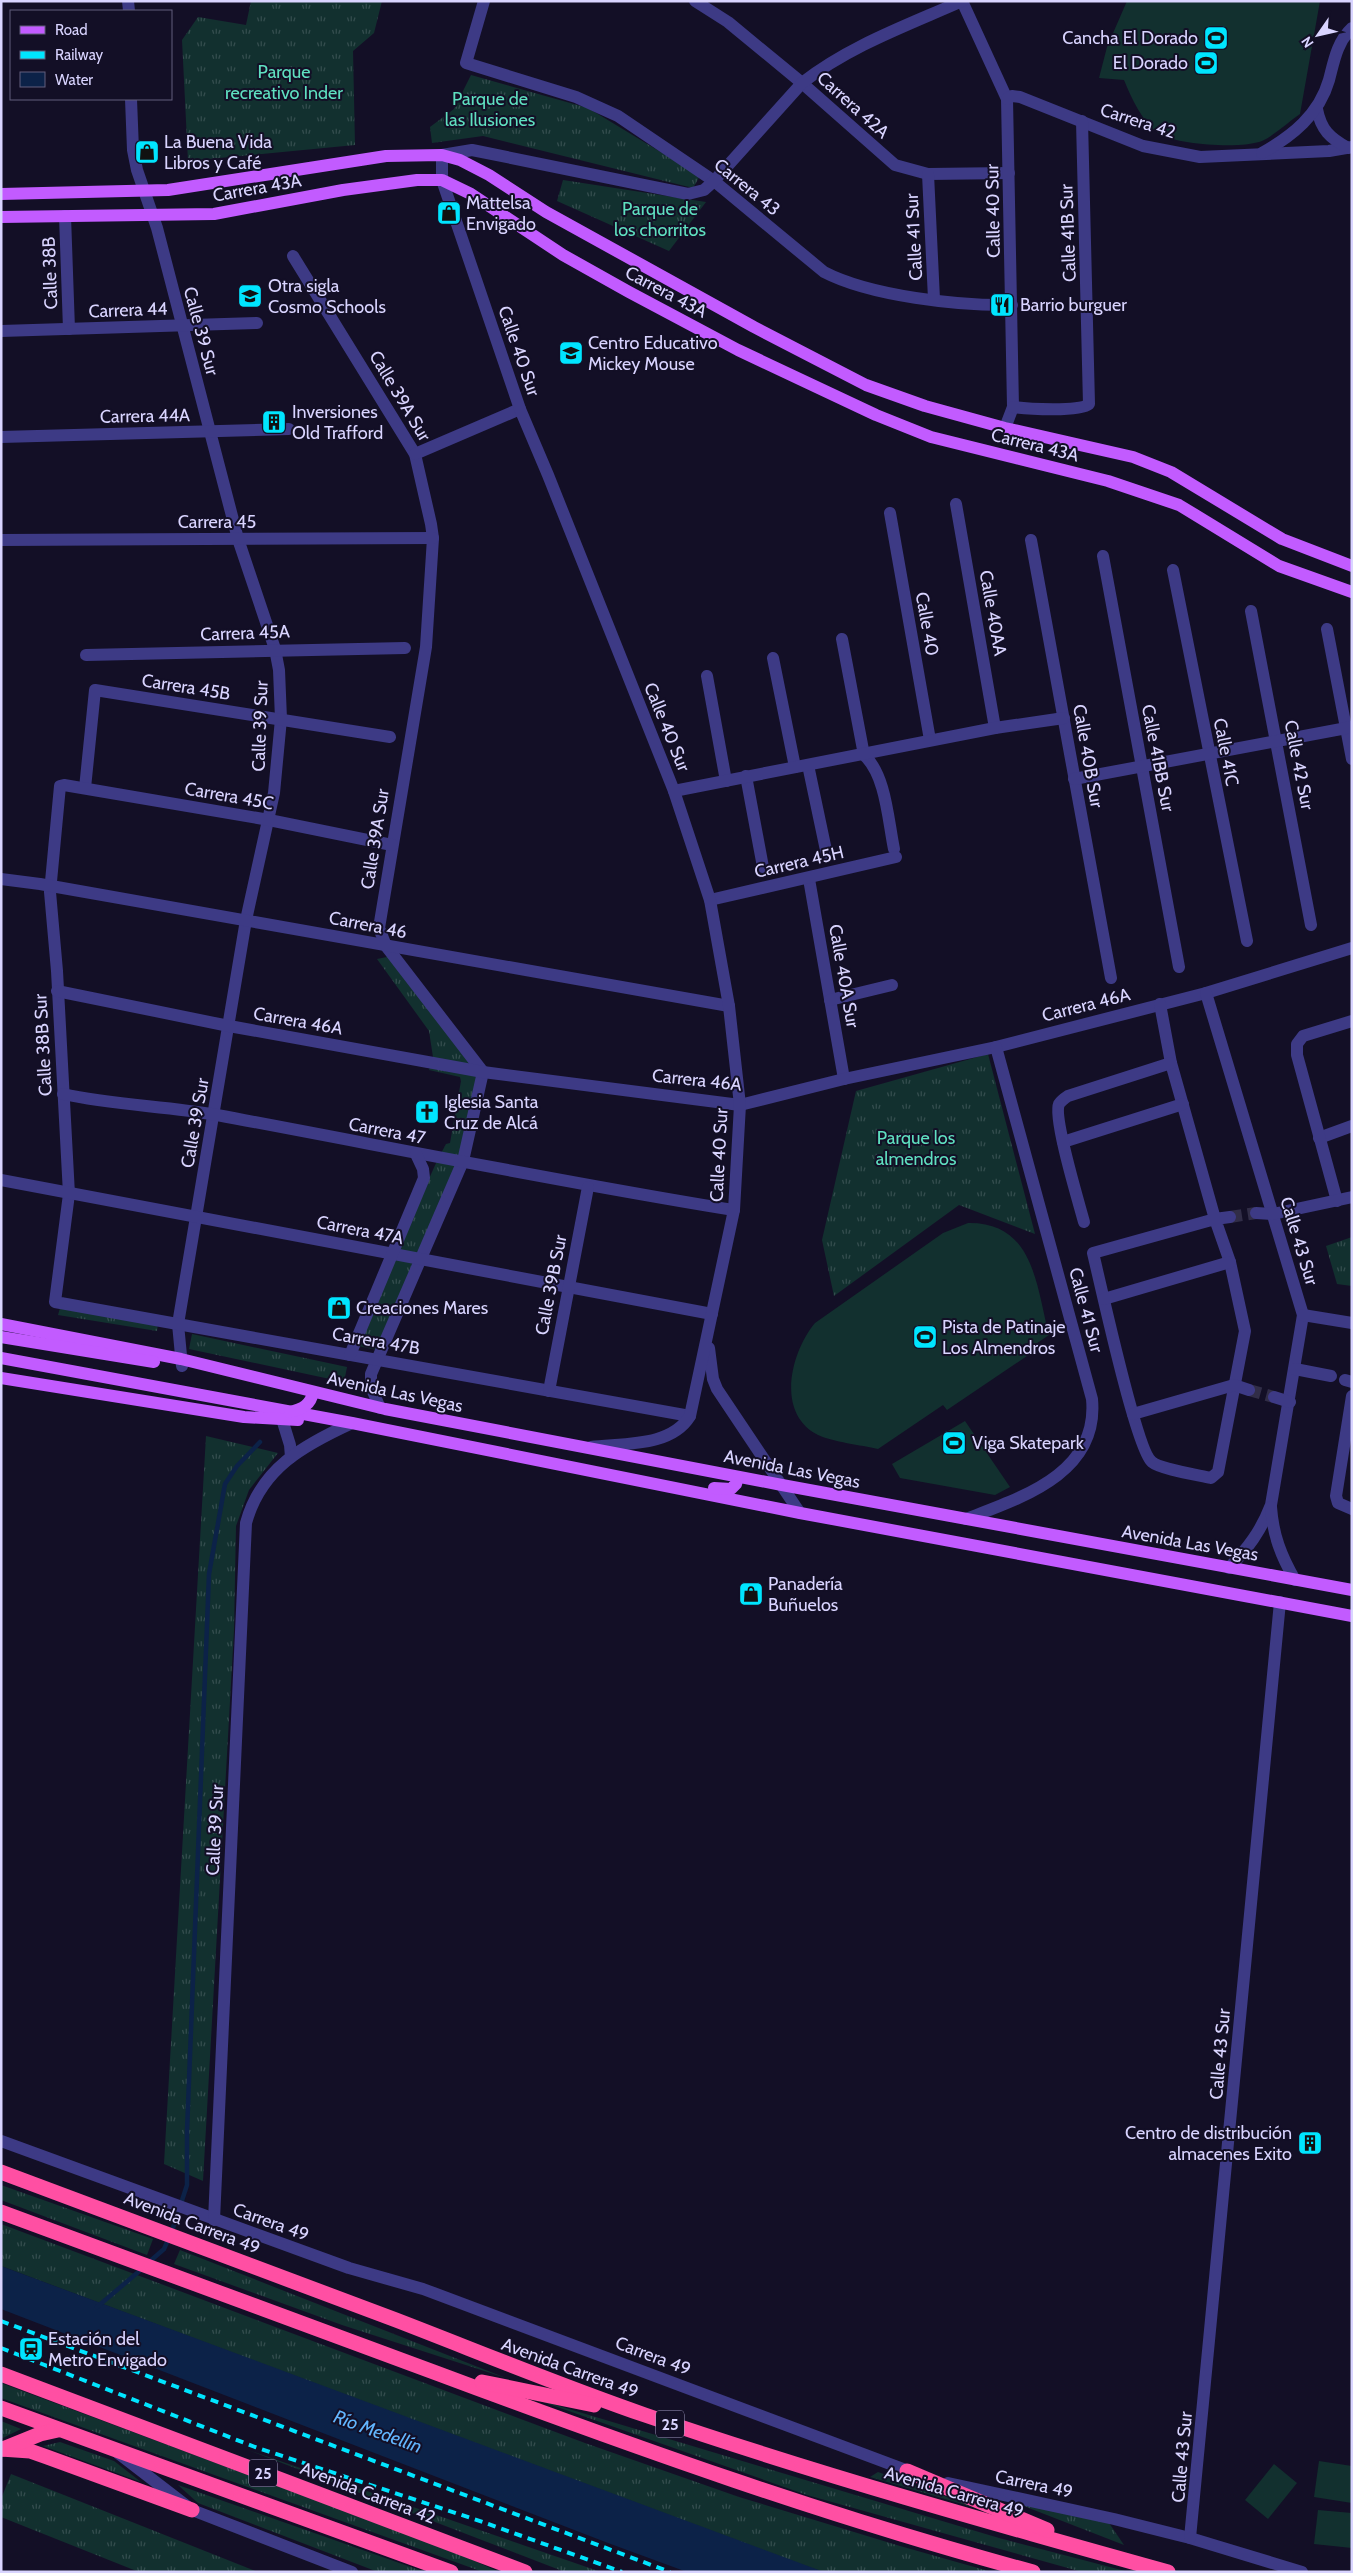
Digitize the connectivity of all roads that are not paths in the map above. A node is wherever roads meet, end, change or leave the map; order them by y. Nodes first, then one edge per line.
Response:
1 (484, 1) edge
2 (695, 1) edge
3 (962, 1) edge
4 (1352, 28) edge
5 (802, 83) junction
6 (1008, 99) junction
7 (131, 100) edge
8 (1316, 109) junction
9 (1082, 122) junction
10 (1350, 147) edge
11 (442, 154) junction
12 (1260, 154) junction
13 (1009, 173) junction
14 (928, 174) junction
15 (442, 180) junction
16 (714, 181) junction
17 (145, 190) junction
18 (1, 194) edge
19 (65, 216) junction
20 (153, 216) junction
21 (1, 217) edge
22 (292, 256) dead end
23 (934, 299) junction
24 (1012, 305) junction
25 (256, 323) dead end
26 (180, 326) junction
27 (69, 329) junction
28 (1, 331) edge
29 (1090, 404) joint
30 (1013, 407) junction
31 (520, 409) junction
32 (1005, 428) junction
33 (289, 429) dead end
34 (211, 432) junction
35 (1, 437) edge
36 (415, 454) junction
37 (956, 504) dead end
38 (890, 513) dead end
39 (432, 538) junction
40 (238, 539) junction
41 (1, 540) edge
42 (1031, 540) dead end
43 (1103, 556) dead end
44 (1352, 566) edge
45 (1173, 570) dead end
46 (1352, 592) edge
47 (1250, 611) dead end
48 (1327, 629) dead end
49 (842, 639) dead end
50 (405, 648) dead end
51 (275, 649) junction
52 (86, 655) dead end
53 (774, 658) dead end
54 (707, 676) dead end
55 (1064, 718) junction
56 (281, 719) junction
57 (1349, 727) edge
58 (996, 728) junction
59 (390, 737) dead end
60 (930, 740) junction
61 (1277, 740) junction
62 (1208, 754) junction
63 (864, 755) junction
64 (1352, 759) edge
65 (801, 766) junction
66 (1142, 766) junction
67 (746, 776) junction
68 (1074, 779) junction
69 (726, 781) junction
70 (60, 786) joint
71 (85, 788) junction
72 (674, 791) junction
73 (269, 820) junction
74 (392, 845) junction
75 (827, 855) dead end
76 (763, 867) dead end
77 (1, 879) edge
78 (809, 879) junction
79 (51, 886) junction
80 (710, 900) junction
81 (246, 920) junction
82 (1311, 925) dead end
83 (1247, 941) dead end
84 (386, 946) junction
85 (1352, 948) edge
86 (1179, 966) dead end
87 (1111, 978) dead end
88 (892, 985) dead end
89 (57, 991) junction
90 (1206, 993) junction
91 (830, 1000) junction
92 (1160, 1004) junction
93 (729, 1006) junction
94 (1351, 1025) edge
95 (229, 1026) junction
96 (996, 1047) junction
97 (1171, 1064) junction
98 (483, 1072) junction
99 (844, 1079) junction
100 (63, 1094) junction
101 (1183, 1104) junction
102 (740, 1105) junction
103 (214, 1115) junction
104 (1352, 1126) edge
105 (1319, 1138) junction
106 (1063, 1142) junction
107 (416, 1154) junction
108 (463, 1161) junction
109 (1, 1180) edge
110 (588, 1187) junction
111 (69, 1194) junction
112 (1352, 1197) edge
113 (1337, 1201) junction
114 (734, 1210) junction
115 (1256, 1213) tunnel mouth
116 (1273, 1214) junction
117 (196, 1217) junction
118 (1230, 1217) tunnel mouth
119 (1215, 1219) junction
120 (1084, 1222) dead end
121 (392, 1254) junction
122 (420, 1260) junction
123 (1230, 1262) junction
124 (568, 1287) junction
125 (1104, 1299) junction
126 (55, 1302) joint
127 (712, 1314) junction
128 (1303, 1315) junction
129 (1352, 1323) edge
130 (1, 1324) edge
131 (178, 1324) junction
132 (708, 1336) junction
133 (1, 1337) edge
134 (350, 1354) junction
135 (1, 1358) edge
136 (377, 1360) junction
137 (182, 1362) junction
138 (1295, 1370) junction
139 (1331, 1376) dead end
140 (1, 1378) edge
141 (1234, 1386) junction
142 (1249, 1390) tunnel mouth
143 (549, 1391) junction
144 (313, 1392) junction
145 (1352, 1396) edge
146 (1274, 1398) tunnel mouth
147 (1290, 1402) junction
148 (380, 1408) junction
149 (1132, 1414) junction
150 (286, 1415) junction
151 (690, 1416) junction
152 (352, 1423) junction
153 (584, 1448) junction
154 (291, 1456) junction
155 (738, 1477) junction
156 (782, 1485) junction
157 (674, 1487) junction
158 (1271, 1505) junction
159 (1352, 1509) edge
160 (800, 1513) junction
161 (966, 1519) junction
162 (1229, 1568) junction
163 (1295, 1580) junction
164 (1352, 1590) edge
165 (1280, 1602) junction
166 (1352, 1616) edge
167 (1, 2142) edge
168 (1, 2172) edge
169 (1, 2212) edge
170 (214, 2220) junction
171 (1, 2374) edge
172 (439, 2374) junction
173 (1, 2408) edge
174 (642, 2414) junction
175 (58, 2430) junction
176 (1, 2449) edge
177 (114, 2450) junction
178 (907, 2471) junction
179 (192, 2510) junction
180 (1190, 2538) junction
181 (1104, 2554) junction
182 (352, 2572) edge
183 (451, 2572) edge
184 (525, 2572) edge
185 (1034, 2572) edge
186 (1168, 2572) edge
187 (1302, 2572) edge

1 - 16 street, Carrera 43
2 - 5 street, Carrera 42A
3 - 5 street, Carrera 43A
3 - 6 street, Calle 40 Sur
4 - 8 street
5 - 14 street, Carrera 42A
5 - 16 street, Carrera 43A
6 - 9 street, Carrera 42
6 - 13 street, Calle 40 Sur
7 - 17 street, Calle 39 Sur
8 - 10 street
8 - 12 street
9 - 12 street, Carrera 42
9 - 29 street, Calle 41B Sur
10 - 12 street, Carrera 42
11 - 15 street, Calle 40 Sur
11 - 16 street, Carrera 43A
11 - 17 main road, Carrera 43A
11 - 32 main road, Carrera 43A
13 - 14 street, Carrera 42A
13 - 24 street, Calle 40 Sur
14 - 23 street, Calle 41 Sur
15 - 20 main road, Carrera 43A
15 - 31 street, Calle 40 Sur
15 - 46 main road, Carrera 43A
16 - 23 street, Carrera 43
17 - 18 main road, Carrera 43A
17 - 20 street, Calle 39 Sur
19 - 20 main road, Carrera 43A
19 - 21 main road, Carrera 43A
19 - 27 street, Calle 38B
20 - 26 street, Calle 39 Sur
22 - 36 street, Calle 39A Sur
23 - 24 street, Carrera 43
24 - 30 street, Calle 40 Sur
25 - 26 street, Carrera 44
26 - 27 street, Carrera 44
26 - 34 street, Calle 39 Sur
27 - 28 street, Carrera 44
29 - 30 street, Carrera 43A
30 - 32 street, Calle 40 Sur
31 - 36 street
31 - 72 street, Calle 40 Sur
32 - 44 main road, Carrera 43A
33 - 34 street, Carrera 44A
34 - 35 street, Carrera 44A
34 - 40 street, Calle 39 Sur
36 - 39 street, Calle 39A Sur
37 - 58 street, Calle 40AA
38 - 60 street, Calle 40
39 - 40 street, Carrera 45
39 - 74 street, Calle 39A Sur
40 - 41 street, Carrera 45
40 - 51 street, Calle 39 Sur
42 - 55 street, Calle 40B Sur
43 - 66 street, Calle 41BB Sur
45 - 62 street, Calle 41C
47 - 61 street, Calle 42 Sur
48 - 57 street
49 - 63 street
50 - 51 street, Carrera 45A
51 - 52 street, Carrera 45A
51 - 56 street, Calle 39 Sur
53 - 65 street
54 - 69 street
55 - 58 street
55 - 68 street, Calle 40B Sur
56 - 59 street, Carrera 45B
56 - 71 street, Carrera 45B
56 - 73 street, Calle 39 Sur
57 - 61 street
57 - 64 street
58 - 60 street
60 - 63 street
61 - 62 street
61 - 82 street, Calle 42 Sur
62 - 66 street
62 - 83 street, Calle 41C
63 - 65 street
63 - 78 street, Carrera 45H
65 - 67 street
65 - 75 street
66 - 68 street
66 - 86 street, Calle 41BB Sur
67 - 69 street
67 - 76 street
68 - 87 street, Calle 40B Sur
69 - 72 street
70 - 71 street, Carrera 45C
70 - 79 street, Calle 38B Sur
71 - 73 street, Carrera 45C
72 - 80 street, Calle 40 Sur
73 - 74 street, Carrera 45C
73 - 81 street, Calle 39 Sur
74 - 84 street, Calle 39A Sur
77 - 79 street, Carrera 46
78 - 80 street, Carrera 45H
78 - 91 street, Calle 40A Sur
79 - 81 street, Carrera 46
79 - 89 street, Calle 38B Sur
80 - 93 street, Calle 40 Sur
81 - 84 street, Carrera 46
81 - 95 street, Calle 39 Sur
84 - 93 street, Carrera 46
84 - 98 street, Calle 39A Sur
85 - 90 street, Carrera 46A
88 - 91 street
89 - 95 street, Carrera 46A
89 - 100 street, Calle 38B Sur
90 - 92 street, Carrera 46A
90 - 116 street, Calle 43 Sur
91 - 99 street, Calle 40A Sur
92 - 96 street, Carrera 46A
92 - 97 street
93 - 102 street, Calle 40 Sur
94 - 105 street
95 - 98 street, Carrera 46A
95 - 103 street, Calle 39 Sur
96 - 99 street, Carrera 46A
96 - 161 street, Calle 41 Sur
97 - 101 street
97 - 106 street
98 - 102 street, Carrera 46A
98 - 108 street
99 - 102 street, Carrera 46A
100 - 103 street, Carrera 47
100 - 111 street, Calle 38B Sur
101 - 106 street
101 - 119 street
102 - 114 street, Calle 40 Sur
103 - 107 street, Carrera 47
103 - 117 street, Calle 39 Sur
104 - 105 street
105 - 113 street
106 - 120 street
107 - 108 street, Carrera 47
107 - 121 street
108 - 110 street, Carrera 47
108 - 122 street
109 - 111 street, Carrera 47A
110 - 114 street, Carrera 47
110 - 124 street, Calle 39B Sur
111 - 117 street, Carrera 47A
111 - 126 street, Calle 38B Sur
112 - 113 street
113 - 116 street
114 - 127 street, Calle 40 Sur
115 - 116 street
116 - 128 street, Calle 43 Sur
117 - 121 street, Carrera 47A
117 - 131 street, Calle 39 Sur
118 - 119 street
119 - 123 street
119 - 125 street
121 - 122 street, Carrera 47A
121 - 134 street
122 - 124 street, Carrera 47A
122 - 136 street
123 - 125 street
123 - 141 street
124 - 127 street, Carrera 47A
124 - 143 street, Calle 39B Sur
125 - 149 street
126 - 131 street, Carrera 47B
127 - 132 street, Calle 40 Sur
128 - 129 street
128 - 138 street, Calle 43 Sur
130 - 137 main road, Avenida Las Vegas
131 - 134 street, Carrera 47B
131 - 137 street, Calle 39 Sur
132 - 151 street, Calle 40 Sur
132 - 156 street, Calle 40 Sur
133 - 137 main road, Avenida Las Vegas
134 - 136 street, Carrera 47B
135 - 150 main road
136 - 143 street, Carrera 47B
136 - 148 street
137 - 144 main road, Avenida Las Vegas
138 - 139 street
138 - 147 street, Calle 43 Sur
140 - 150 main road
141 - 142 street
141 - 149 street
141 - 149 street
143 - 151 street, Carrera 47B
144 - 148 main road, Avenida Las Vegas
144 - 150 main road
145 - 159 street
146 - 147 street
147 - 158 street, Calle 43 Sur
148 - 153 main road, Avenida Las Vegas
150 - 152 main road
150 - 154 street
151 - 153 street
152 - 154 street, Calle 39 Sur
152 - 157 main road
153 - 155 main road, Avenida Las Vegas
154 - 170 street, Calle 39 Sur
155 - 156 main road, Avenida Las Vegas
155 - 157 main road
156 - 160 street, Calle 40 Sur
156 - 161 main road, Avenida Las Vegas
157 - 160 main road
158 - 162 street
158 - 163 street
160 - 165 main road
161 - 162 main road, Avenida Las Vegas
162 - 163 main road, Avenida Las Vegas
163 - 164 main road, Avenida Las Vegas
165 - 166 main road
165 - 180 street, Calle 43 Sur
167 - 170 street, Carrera 49
168 - 174 highway, Avenida Carrera 49 / 25
169 - 172 highway, 25
170 - 178 street, Carrera 49
171 - 184 highway, Avenida Carrera 42 / 25
172 - 174 highway
172 - 185 highway, 25
173 - 175 highway, 25
174 - 181 highway, Avenida Carrera 49 / 25
175 - 176 highway
175 - 177 highway, 25
176 - 179 highway
177 - 179 street
177 - 183 highway, 25
178 - 180 street, Carrera 49
178 - 181 highway
179 - 182 street
180 - 187 street, Carrera 49
181 - 186 highway, Avenida Carrera 49 / 25

